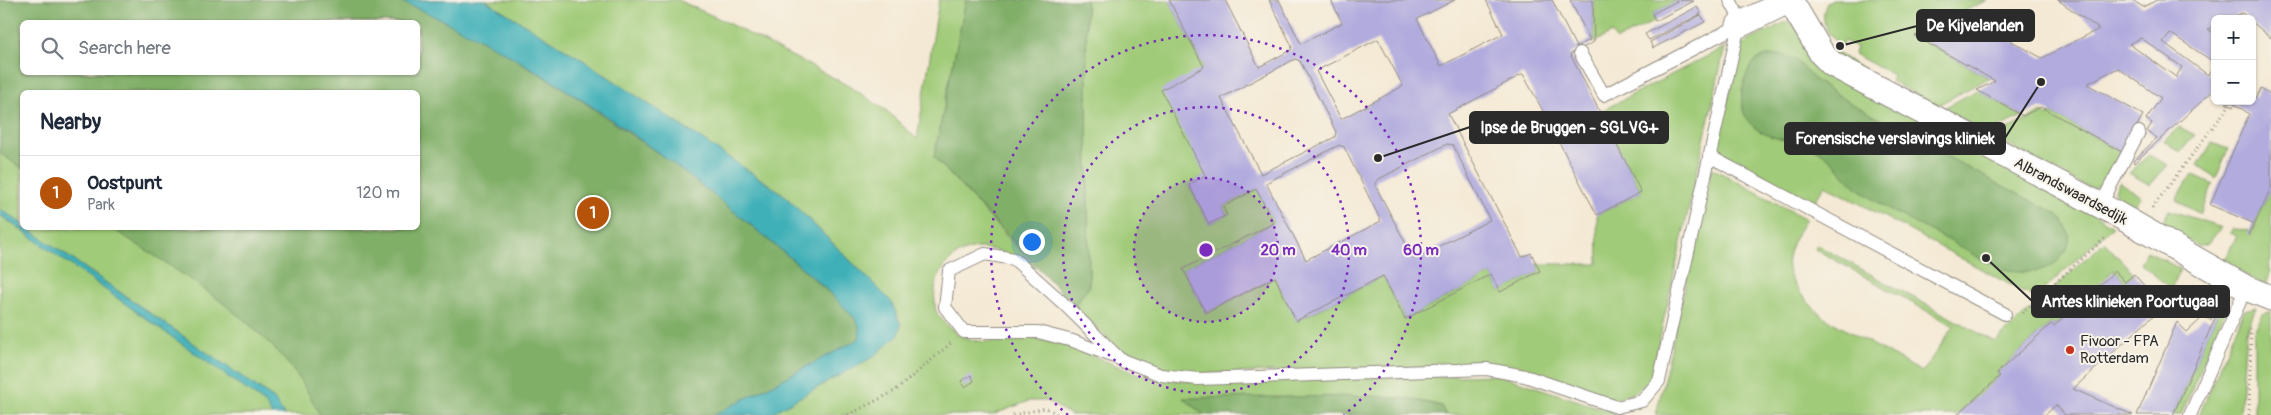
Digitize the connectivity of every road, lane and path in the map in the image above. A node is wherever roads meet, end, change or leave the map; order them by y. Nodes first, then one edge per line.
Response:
1 (1730, 0) edge
2 (1790, 0) edge
3 (1740, 24) junction
4 (1580, 53) dead end
5 (2228, 107) dead end
6 (2139, 132) dead end
7 (1709, 156) junction
8 (2100, 206) junction
9 (2131, 223) junction
10 (2261, 294) edge
11 (2005, 314) joint
12 (964, 332) junction
13 (1123, 362) junction
14 (848, 415) edge
15 (1013, 415) edge
16 (1059, 415) edge
17 (2190, 415) edge
18 (2249, 415) edge

1 - 3 lane
2 - 3 street
2 - 8 street, Albrandswaardsedijk
3 - 4 lane
3 - 7 lane
5 - 9 path
6 - 8 lane
7 - 11 lane
7 - 13 lane
8 - 9 street, Albrandswaardsedijk
9 - 10 street, Albrandswaardsedijk
9 - 11 path
10 - 17 lane
10 - 18 path
12 - 13 lane
12 - 13 lane
12 - 14 path
15 - 16 path

